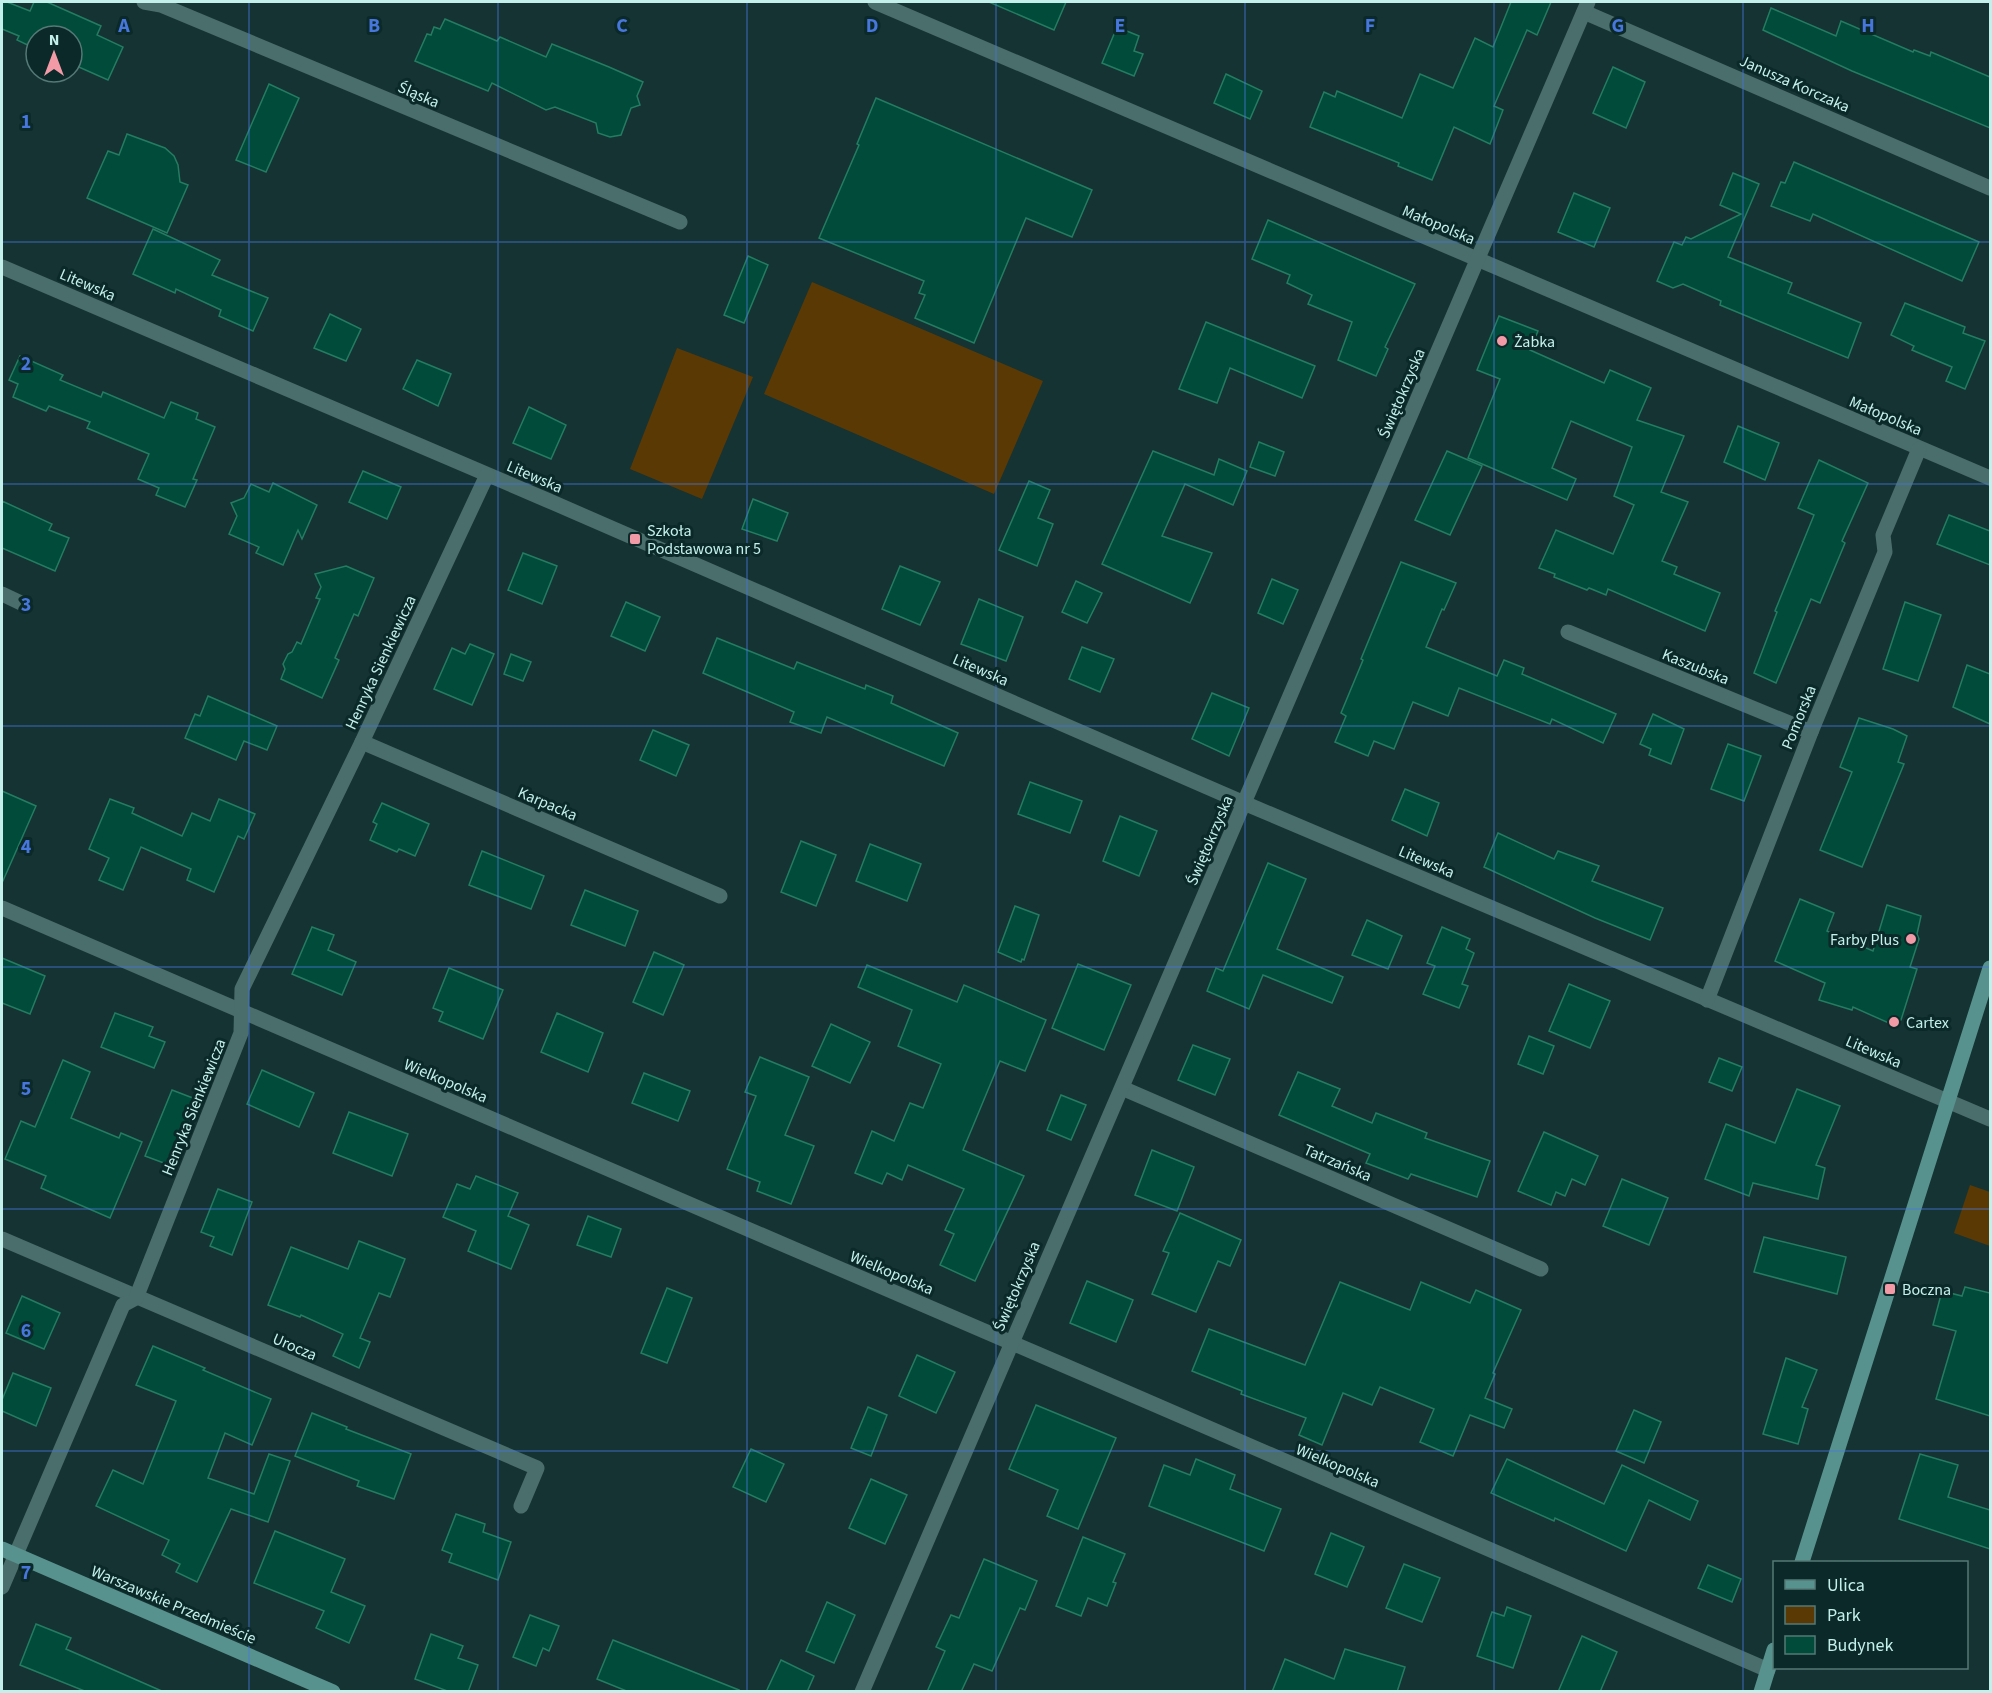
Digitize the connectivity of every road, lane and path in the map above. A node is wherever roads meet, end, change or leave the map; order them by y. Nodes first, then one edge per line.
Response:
1 (144, 2) edge
2 (874, 2) edge
3 (1586, 7) edge
4 (1990, 188) edge
5 (680, 222) dead end
6 (1479, 260) junction
7 (2, 267) edge
8 (1919, 449) junction
9 (487, 475) junction
10 (1990, 478) edge
11 (2, 594) edge
12 (21, 603) dead end
13 (1568, 632) dead end
14 (1811, 732) junction
15 (362, 742) junction
16 (1244, 803) junction
17 (720, 896) dead end
18 (2, 908) edge
19 (1990, 968) edge
20 (1707, 1000) junction
21 (242, 1012) junction
22 (1122, 1088) junction
23 (1947, 1102) junction
24 (1990, 1119) edge
25 (2, 1239) edge
26 (1541, 1269) dead end
27 (136, 1298) junction
28 (1011, 1342) junction
29 (521, 1506) dead end
30 (8, 1552) edge
31 (1803, 1561) edge
32 (2, 1587) edge
33 (1773, 1653) edge
34 (1768, 1670) junction
35 (333, 1692) edge
36 (862, 1692) edge
37 (1761, 1692) edge

1 - 5 street, Śląska
2 - 6 street, Małopolska
3 - 4 street, Janusza Korczaka
3 - 6 street, Świętokrzyska
6 - 8 street, Małopolska
6 - 16 street, Świętokrzyska
7 - 9 street, Litewska
8 - 10 street, Małopolska
8 - 14 street, Pomorska
9 - 15 street, Henryka Sienkiewicza
9 - 16 street, Litewska
11 - 12 street
13 - 14 street, Kaszubska
14 - 20 street, Pomorska
15 - 17 street, Karpacka
15 - 21 street, Henryka Sienkiewicza
16 - 20 street, Litewska
16 - 22 street, Świętokrzyska
18 - 21 street, Wielkopolska
19 - 23 street
20 - 23 street, Litewska
21 - 27 street, Henryka Sienkiewicza
21 - 28 street, Wielkopolska
22 - 26 street, Tatrzańska
22 - 28 street, Świętokrzyska
23 - 24 street, Litewska
23 - 31 street
25 - 27 street, Urocza
27 - 29 street, Urocza
27 - 30 street, Henryka Sienkiewicza
28 - 34 street, Wielkopolska
28 - 36 street, Świętokrzyska
30 - 32 street, Henryka Sienkiewicza
30 - 35 street, Warszawskie Przedmieście
33 - 34 street
34 - 37 street

